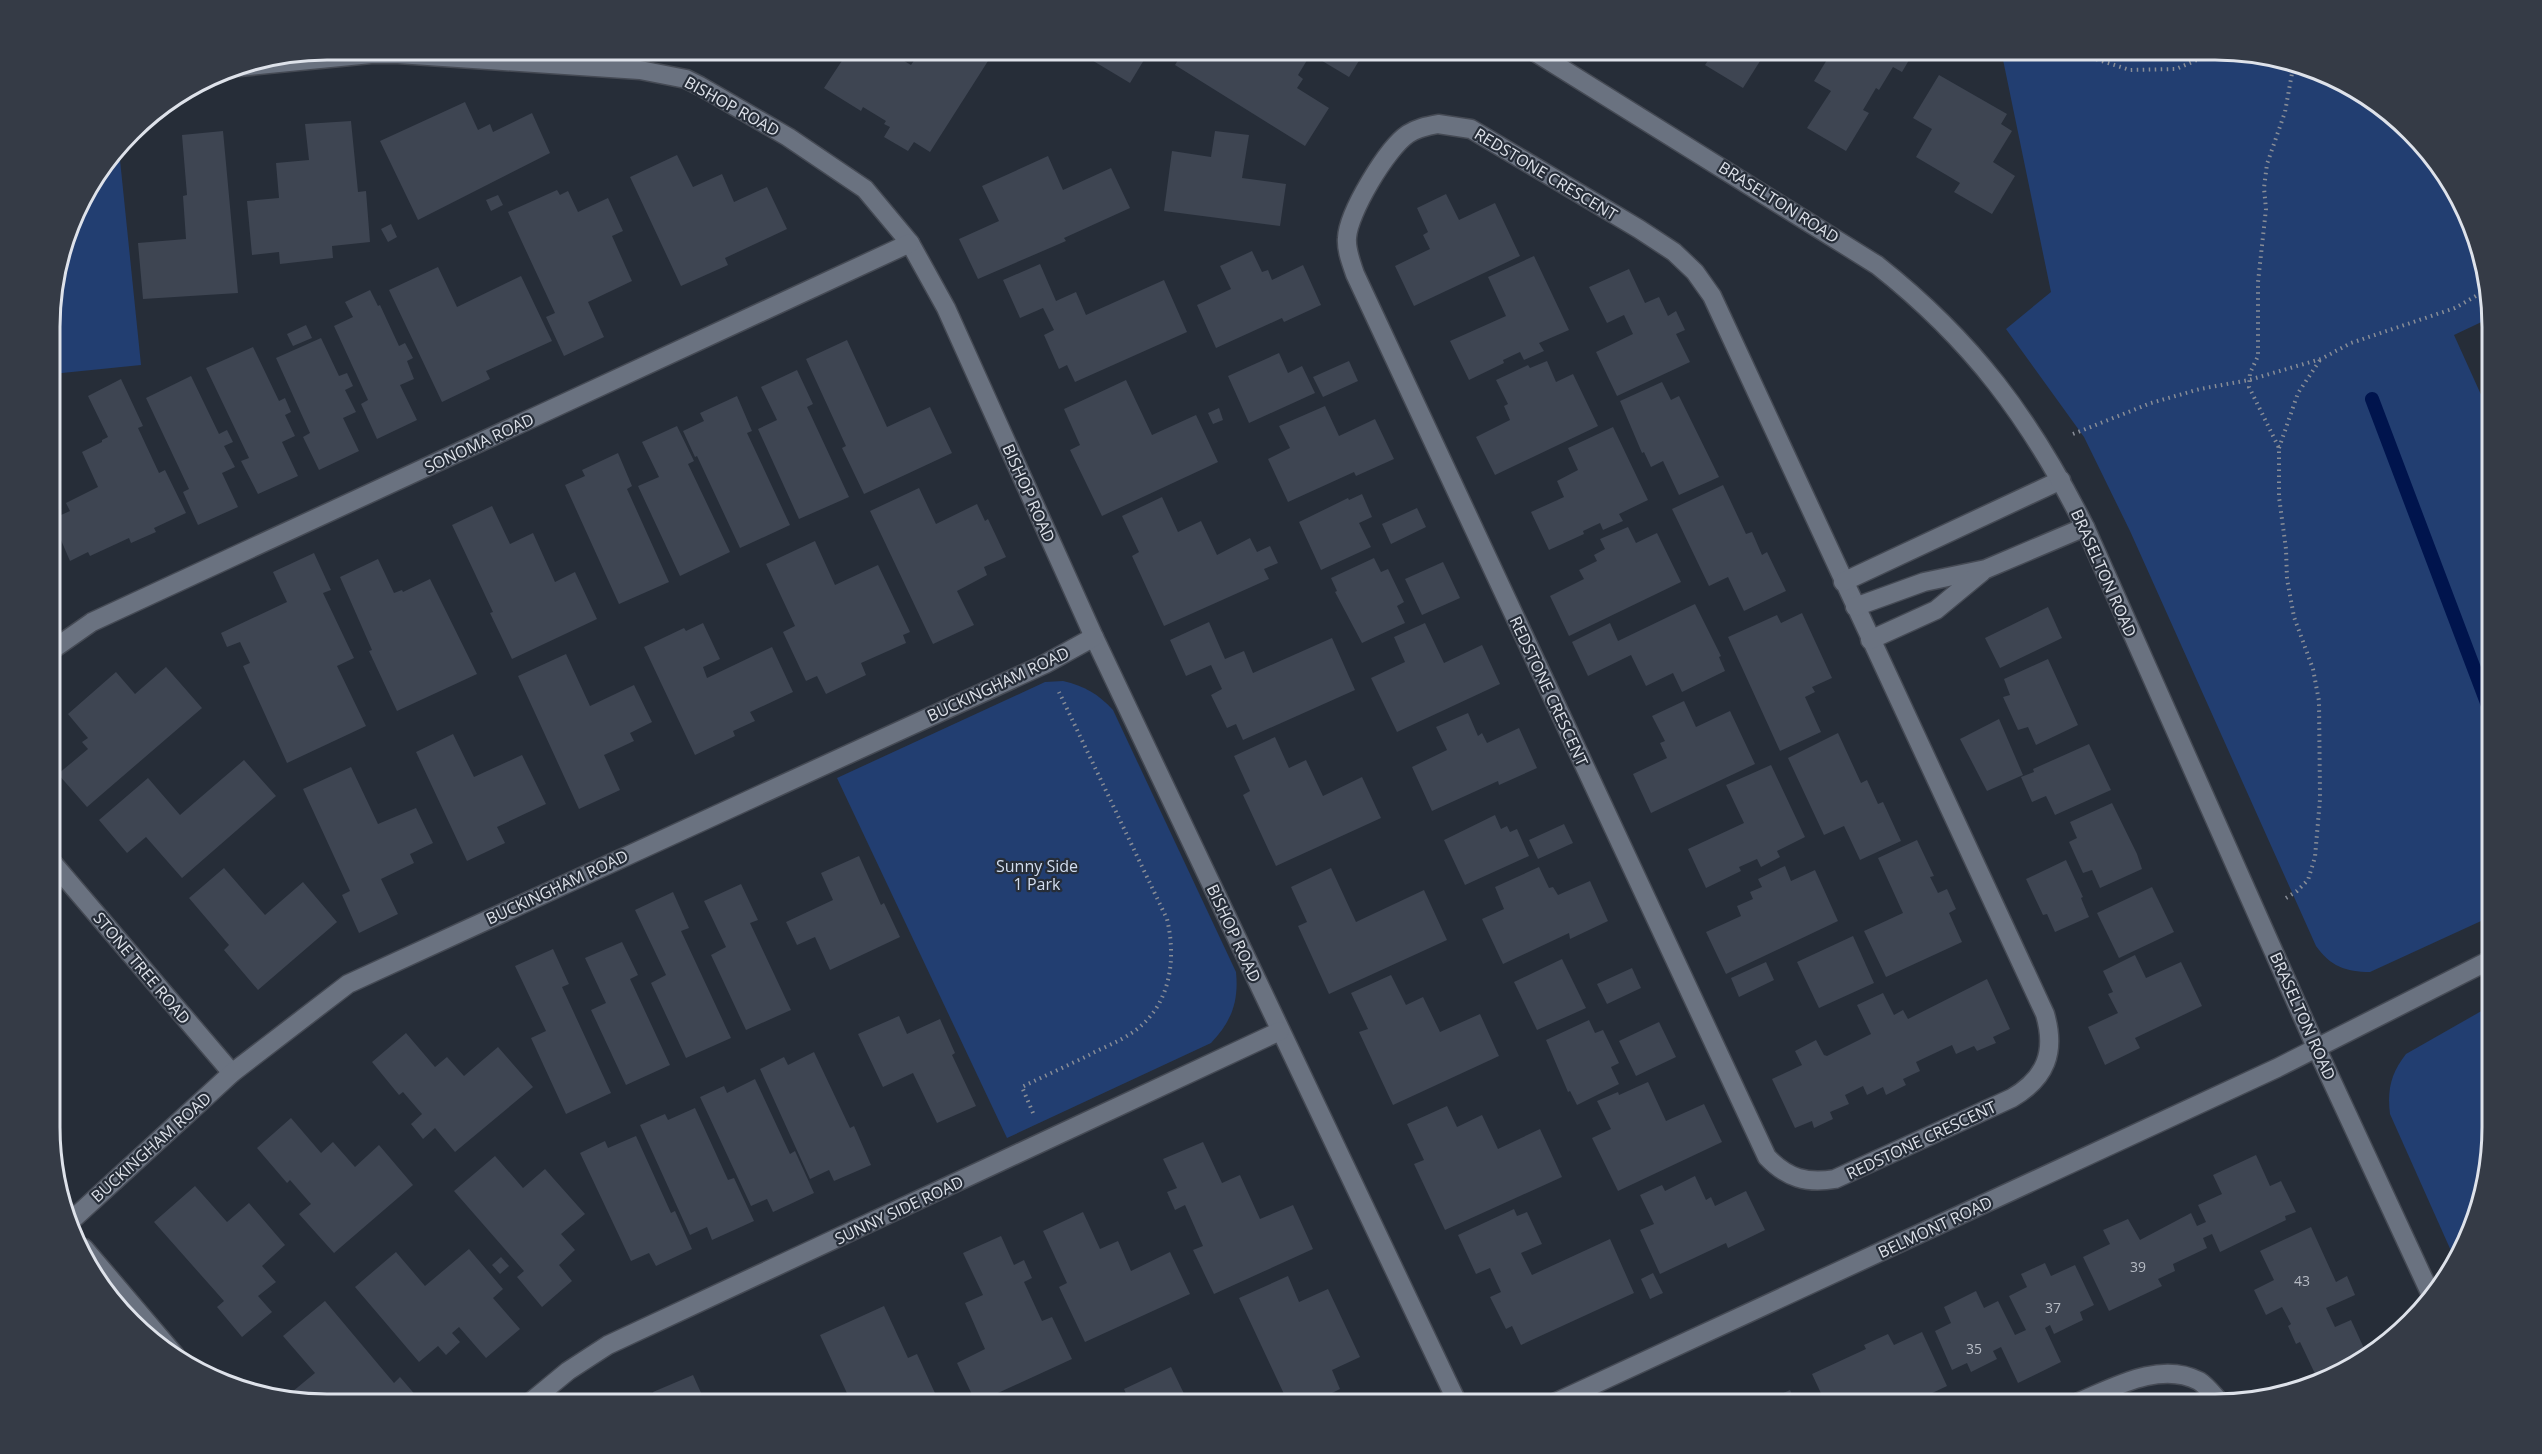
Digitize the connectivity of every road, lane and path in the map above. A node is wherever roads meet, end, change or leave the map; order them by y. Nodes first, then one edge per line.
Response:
1 (489, 60) edge
2 (1548, 60) edge
3 (2101, 60) edge
4 (2197, 60) edge
5 (2292, 71) edge
6 (910, 243) junction
7 (2480, 294) edge
8 (2321, 359) junction
9 (2249, 380) junction
10 (2073, 434) dead end
11 (2279, 448) junction
12 (2061, 480) junction
13 (2085, 527) junction
14 (1986, 569) junction
15 (1843, 582) junction
16 (1855, 607) junction
17 (1094, 637) junction
18 (1870, 640) junction
19 (60, 644) edge
20 (1045, 664) junction
21 (60, 871) edge
22 (2286, 898) dead end
23 (2482, 964) edge
24 (1280, 1031) junction
25 (2316, 1047) junction
26 (231, 1074) junction
27 (1046, 1141) junction
28 (75, 1217) edge
29 (99, 1266) edge
30 (2428, 1288) edge
31 (155, 1331) edge
32 (540, 1394) edge
33 (1453, 1394) edge
34 (1574, 1394) edge
35 (2099, 1394) edge
36 (2212, 1394) edge

1 - 6 street, BISHOP ROAD
2 - 12 street, BRASELTON ROAD
3 - 4 path
5 - 9 path
6 - 17 street, BISHOP ROAD
6 - 19 street, SONOMA ROAD
7 - 8 path
8 - 9 path
8 - 11 path
9 - 10 path
9 - 11 path
11 - 22 path
12 - 13 street, BRASELTON ROAD
12 - 15 street
13 - 14 street
13 - 25 street, BRASELTON ROAD
14 - 16 street
14 - 18 street
15 - 16 street, REDSTONE CRESCENT
15 - 18 street, REDSTONE CRESCENT
16 - 18 street, REDSTONE CRESCENT
17 - 20 street, BUCKINGHAM ROAD
17 - 24 street, BISHOP ROAD
20 - 26 street, BUCKINGHAM ROAD
20 - 27 path
21 - 26 street, STONE TREE ROAD
23 - 25 street, BELMONT ROAD
24 - 27 street, SUNNY SIDE ROAD
24 - 33 street, BISHOP ROAD
25 - 30 street, BRASELTON ROAD
25 - 34 street, BELMONT ROAD
26 - 28 street, BUCKINGHAM ROAD
27 - 32 street, SUNNY SIDE ROAD
29 - 31 street
35 - 36 street

